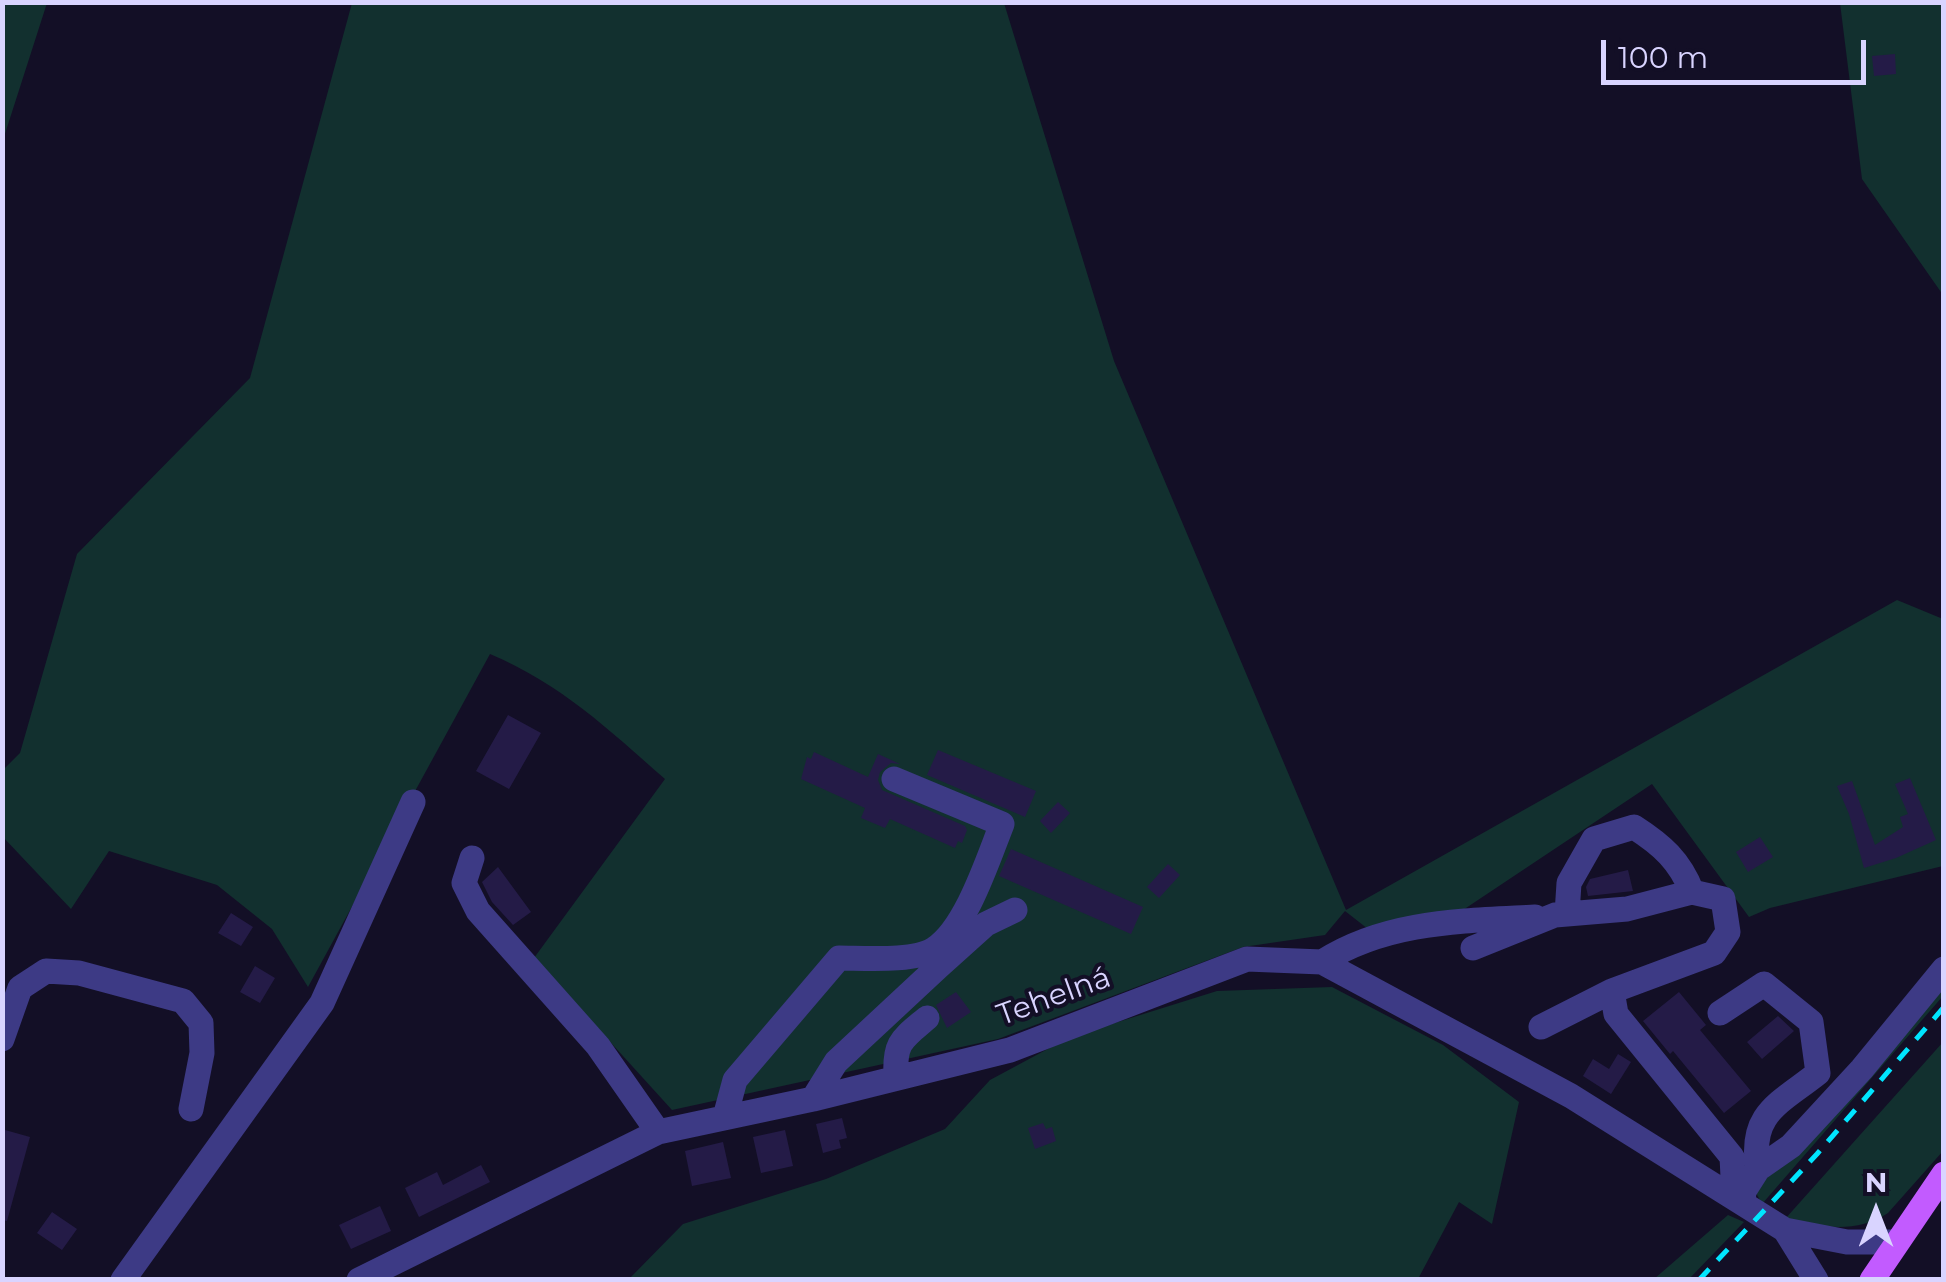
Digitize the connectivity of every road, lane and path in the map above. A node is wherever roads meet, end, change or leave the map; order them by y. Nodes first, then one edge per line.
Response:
1 (894, 779) dead end
2 (413, 802) dead end
3 (472, 858) dead end
4 (1692, 892) junction
5 (1016, 910) dead end
6 (1561, 915) junction
7 (1473, 948) dead end
8 (1322, 962) junction
9 (1944, 969) edge
10 (1612, 992) junction
11 (1720, 1012) dead end
12 (927, 1018) dead end
13 (1541, 1027) dead end
14 (2, 1039) edge
15 (896, 1077) junction
16 (812, 1100) junction
17 (191, 1108) dead end
18 (725, 1117) junction
19 (658, 1132) junction
20 (1758, 1169) junction
21 (1944, 1174) edge
22 (1739, 1200) junction
23 (1785, 1230) junction
24 (1896, 1242) junction
25 (123, 1280) edge
26 (360, 1280) edge
27 (1816, 1280) edge
28 (1872, 1280) edge

1 - 18 street
2 - 25 street
3 - 19 street
4 - 6 street
4 - 6 street
4 - 10 street
5 - 16 street
6 - 7 street
6 - 8 street
8 - 15 street, Tehelná
8 - 22 street, Tehelná
9 - 20 street
10 - 13 street
10 - 22 street
11 - 20 street
12 - 15 street
14 - 17 street
15 - 16 street, Tehelná
16 - 18 street, Tehelná
18 - 19 street, Tehelná
19 - 26 street, Tehelná
20 - 22 street
21 - 24 main road
22 - 23 street, Tehelná
23 - 24 street
23 - 27 street
24 - 28 main road

